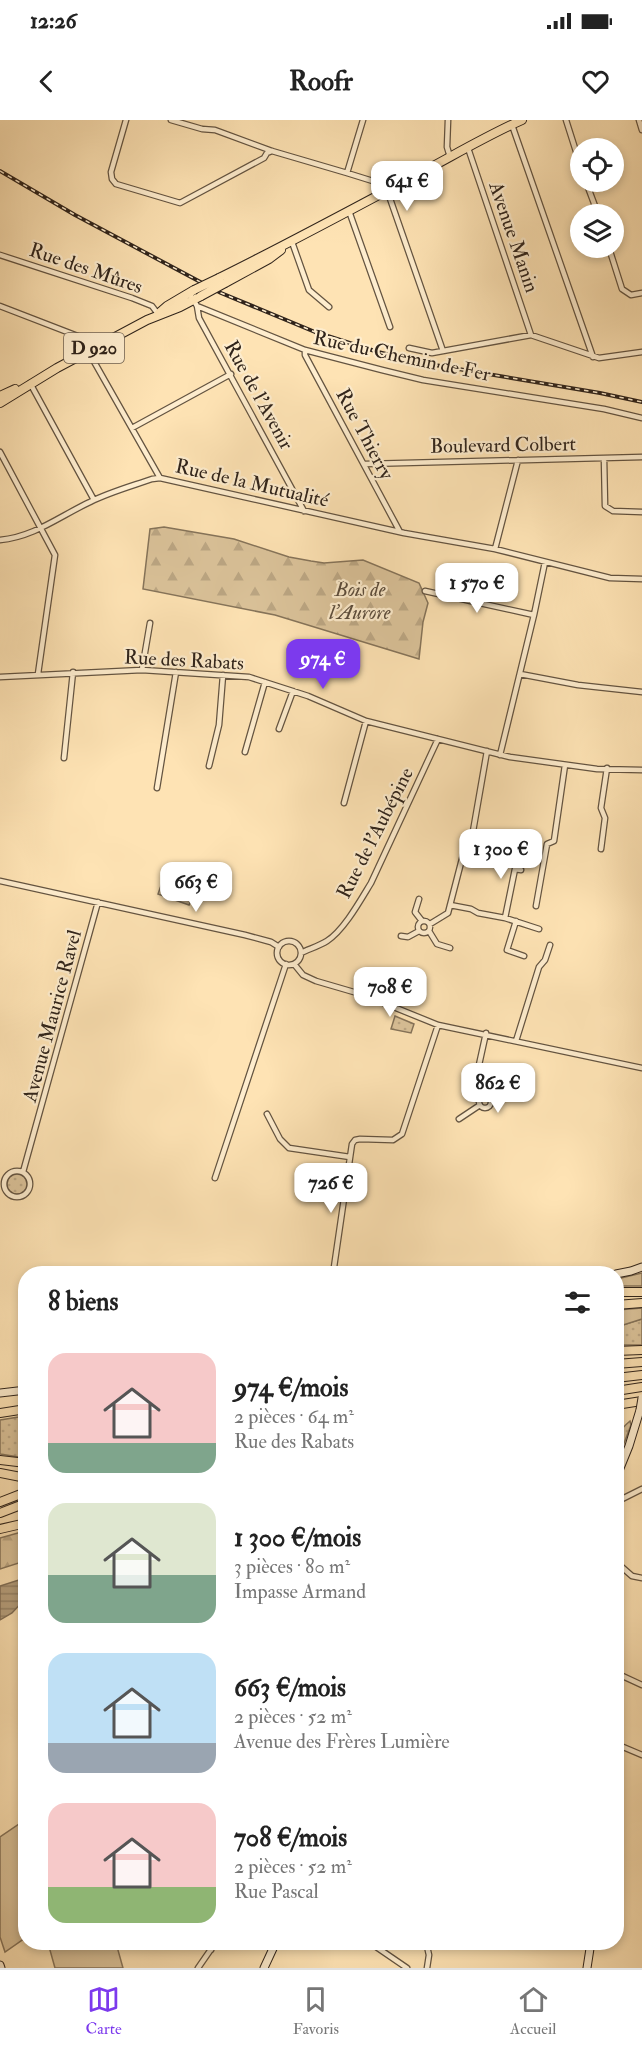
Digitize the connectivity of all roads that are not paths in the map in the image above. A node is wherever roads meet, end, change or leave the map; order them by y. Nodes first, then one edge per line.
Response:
1 (126, 120) edge
2 (171, 120) edge
3 (363, 120) edge
4 (448, 120) edge
5 (566, 120) edge
6 (639, 120) edge
7 (512, 123) edge
8 (642, 130) edge
9 (572, 138) edge
10 (468, 147) junction
11 (272, 151) junction
12 (450, 157) junction
13 (347, 173) junction
14 (387, 190) junction
15 (349, 211) junction
16 (292, 243) junction
17 (0, 255) edge
18 (612, 258) edge
19 (642, 293) edge
20 (195, 297) junction
21 (0, 306) edge
22 (329, 307) dead end
23 (158, 314) junction
24 (390, 327) dead end
25 (531, 335) junction
26 (101, 345) junction
27 (409, 348) dead end
28 (305, 350) junction
29 (88, 351) junction
30 (443, 351) junction
31 (642, 352) edge
32 (593, 357) junction
33 (231, 374) junction
34 (30, 383) junction
35 (0, 396) edge
36 (0, 403) edge
37 (642, 418) edge
38 (132, 428) junction
39 (0, 452) edge
40 (642, 457) edge
41 (604, 458) junction
42 (518, 460) junction
43 (365, 464) junction
44 (160, 478) junction
45 (94, 500) junction
46 (304, 511) junction
47 (642, 512) edge
48 (42, 528) junction
49 (400, 532) junction
50 (0, 540) edge
51 (495, 549) junction
52 (545, 562) junction
53 (642, 579) edge
54 (425, 591) dead end
55 (534, 615) junction
56 (150, 623) dead end
57 (142, 670) junction
58 (73, 672) junction
59 (176, 672) junction
60 (38, 674) junction
61 (520, 674) junction
62 (223, 675) junction
63 (0, 677) edge
64 (265, 682) junction
65 (293, 691) junction
66 (642, 692) edge
67 (366, 721) junction
68 (279, 729) dead end
69 (438, 739) junction
70 (487, 751) junction
71 (245, 752) dead end
72 (500, 754) junction
73 (64, 758) dead end
74 (565, 765) junction
75 (209, 766) dead end
76 (607, 768) junction
77 (642, 770) edge
78 (157, 788) dead end
79 (344, 803) dead end
80 (601, 849) dead end
81 (521, 870) dead end
82 (0, 881) edge
83 (419, 899) dead end
84 (98, 902) junction
85 (450, 905) junction
86 (536, 906) dead end
87 (505, 918) junction
88 (422, 921) junction
89 (516, 921) junction
90 (430, 924) junction
91 (539, 929) dead end
92 (419, 931) junction
93 (429, 931) junction
94 (401, 936) dead end
95 (549, 945) dead end
96 (279, 947) junction
97 (450, 948) dead end
98 (301, 953) junction
99 (524, 956) dead end
100 (286, 964) junction
101 (294, 964) junction
102 (438, 1024) junction
103 (486, 1034) junction
104 (516, 1041) junction
105 (642, 1068) edge
106 (483, 1097) junction
107 (480, 1105) junction
108 (267, 1114) dead end
109 (459, 1119) dead end
110 (350, 1157) junction
111 (23, 1172) junction
112 (2, 1178) edge
113 (215, 1178) dead end
114 (2, 1189) edge
115 (642, 1260) edge
116 (334, 1266) edge
117 (639, 1268) edge
118 (624, 1272) edge
119 (624, 1292) edge
120 (642, 1292) edge
121 (642, 1303) edge
122 (624, 1304) edge
123 (642, 1350) edge
124 (624, 1351) edge
125 (642, 1362) edge
126 (624, 1363) edge
127 (642, 1375) edge
128 (624, 1376) edge
129 (642, 1388) edge
130 (624, 1390) edge
131 (18, 1391) edge
132 (0, 1393) edge
133 (641, 1403) edge
134 (624, 1404) edge
135 (18, 1410) edge
136 (0, 1413) edge
137 (624, 1456) edge
138 (0, 1460) edge
139 (18, 1462) edge
140 (0, 1473) edge
141 (18, 1476) edge
142 (642, 1489) edge
143 (18, 1495) edge
144 (624, 1496) edge
145 (0, 1502) edge
146 (18, 1506) edge
147 (0, 1513) edge
148 (18, 1525) edge
149 (0, 1529) edge
150 (624, 1569) edge
151 (642, 1578) edge
152 (624, 1677) edge
153 (642, 1685) edge
154 (624, 1747) edge
155 (642, 1755) edge
156 (211, 1950) edge
157 (272, 1950) edge
158 (381, 1950) edge
159 (428, 1950) edge
160 (590, 1950) edge
161 (198, 1968) edge
162 (264, 1968) edge
163 (407, 1968) edge
164 (427, 1968) edge
165 (587, 1968) edge

1 - 11 street
2 - 11 street
3 - 13 street
4 - 12 street
5 - 9 street
6 - 8 street
7 - 10 main road, D 920
7 - 32 street
10 - 12 main road, D 920
10 - 25 street, Avenue Manin
11 - 13 street
12 - 14 main road, D 920
13 - 14 street
14 - 15 main road, D 920
14 - 30 street
15 - 16 main road, D 920
15 - 24 street
16 - 20 main road, D 920, bridge
16 - 22 street
17 - 23 street, Rue des Mûres
18 - 19 street
20 - 23 main road, D 920
20 - 28 street, Rue du Chemin de Fer
20 - 33 street, Rue de l'Avenir
21 - 26 street
23 - 26 main road, D 920
25 - 30 street
25 - 32 street
26 - 29 main road, D 920
27 - 30 street
28 - 37 street, Rue du Chemin de Fer
28 - 43 street, Rue Thierry
29 - 34 main road, D 920
29 - 38 street
31 - 32 street
33 - 38 street
33 - 46 street, Rue de l'Avenir
34 - 35 main road, D 920
34 - 36 main road, D 920
34 - 45 street
38 - 44 street
39 - 48 street
40 - 41 street, Boulevard Colbert
41 - 42 street, Boulevard Colbert
41 - 47 street
42 - 43 street, Boulevard Colbert
42 - 51 street
43 - 49 street, Rue Thierry
44 - 45 street, Rue de la Mutualité
44 - 46 street, Rue de la Mutualité
45 - 48 street, Rue de la Mutualité
46 - 49 street, Rue de la Mutualité
48 - 50 street, Rue de la Mutualité
48 - 60 street
49 - 51 street, Rue de la Mutualité
51 - 52 street, Rue de la Mutualité
52 - 53 street, Rue de la Mutualité
52 - 55 street
54 - 55 street
55 - 61 street
56 - 57 street
57 - 58 street, Rue des Rabats
57 - 59 street, Rue des Rabats
58 - 60 street, Rue des Rabats
58 - 73 street
59 - 62 street, Rue des Rabats
59 - 78 street
60 - 63 street, Rue des Rabats
61 - 66 street
61 - 72 street
62 - 64 street, Rue des Rabats
62 - 75 street
64 - 65 street, Rue des Rabats
64 - 71 street
65 - 67 street, Rue des Rabats
65 - 68 street
67 - 69 street, Rue des Rabats
67 - 79 street
69 - 70 street, Rue des Rabats
69 - 98 street, Rue de l'Aubépine
70 - 72 street, Rue des Rabats
70 - 85 street
72 - 74 street, Rue des Rabats
74 - 76 street, Rue des Rabats
74 - 86 street
76 - 77 street, Rue des Rabats
76 - 80 street
81 - 87 street
82 - 84 street
83 - 88 street
84 - 96 street
84 - 111 street, Avenue Maurice Ravel
85 - 87 street
85 - 90 street
87 - 89 street
88 - 90 street
88 - 92 street
89 - 91 street
89 - 99 street
90 - 93 street
92 - 93 street
92 - 94 street
93 - 97 street
95 - 104 street
96 - 98 street
96 - 100 street
98 - 101 street
100 - 101 street
100 - 113 street
101 - 102 street
102 - 103 street
102 - 110 street
103 - 104 street
103 - 106 street
104 - 105 street
106 - 107 street
106 - 107 street
107 - 109 street
108 - 110 street
110 - 116 street
111 - 112 street
111 - 114 street
112 - 114 street
115 - 117 street
117 - 118 street
119 - 120 highway
121 - 122 highway
123 - 124 highway
125 - 126 highway
127 - 128 highway
129 - 130 highway
131 - 132 street
133 - 134 highway
133 - 137 street
135 - 136 highway
138 - 139 highway
140 - 141 highway
142 - 144 street
143 - 145 highway
146 - 147 highway
148 - 149 highway
150 - 151 street
152 - 153 street
154 - 155 street
156 - 161 street
157 - 162 street
158 - 163 street
159 - 164 street
160 - 165 street

